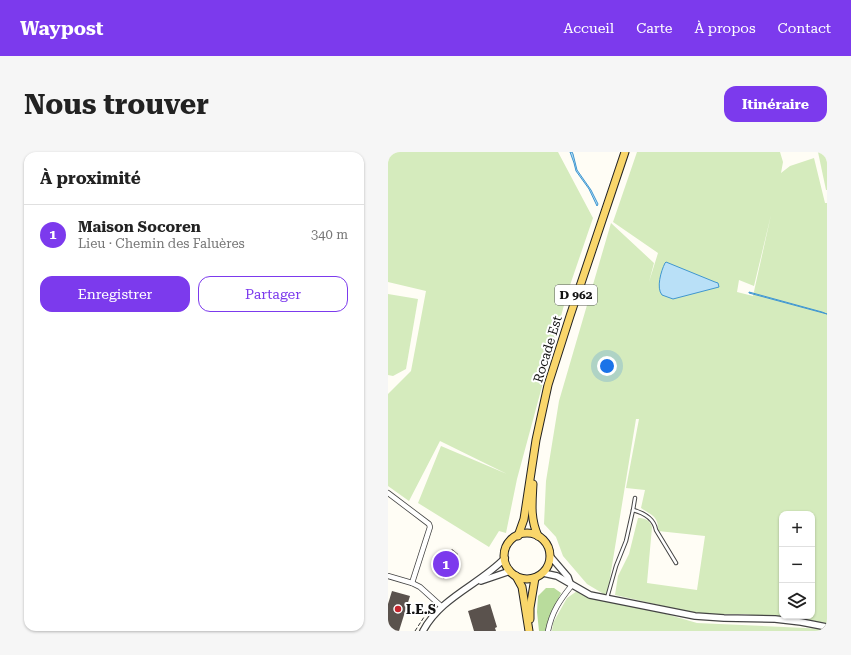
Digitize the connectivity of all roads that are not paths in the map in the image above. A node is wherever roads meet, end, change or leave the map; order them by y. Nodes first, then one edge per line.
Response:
1 (625, 152) edge
2 (536, 440) junction
3 (388, 493) edge
4 (635, 498) dead end
5 (633, 510) junction
6 (518, 536) junction
7 (538, 536) junction
8 (550, 556) junction
9 (505, 558) junction
10 (676, 563) dead end
11 (543, 573) junction
12 (513, 574) junction
13 (388, 576) edge
14 (535, 578) junction
15 (412, 583) junction
16 (475, 583) junction
17 (571, 584) junction
18 (606, 598) junction
19 (439, 605) junction
20 (827, 627) edge
21 (423, 631) edge
22 (529, 631) edge
23 (548, 631) edge

1 - 2 main road, Rocade Est / D 962
2 - 6 main road, Rocade Est / D 962
2 - 7 main road, Rocade Est / D 962
3 - 15 street
4 - 5 lane
5 - 10 lane
5 - 18 lane
6 - 7 main road
6 - 9 main road
7 - 8 main road
8 - 11 main road
8 - 17 street
9 - 12 main road
9 - 16 street
11 - 14 main road
11 - 17 street
12 - 14 main road
12 - 16 street
12 - 22 main road
13 - 15 street
14 - 22 main road
15 - 19 street
16 - 19 street
17 - 18 street
17 - 23 street
18 - 20 street
19 - 21 street

